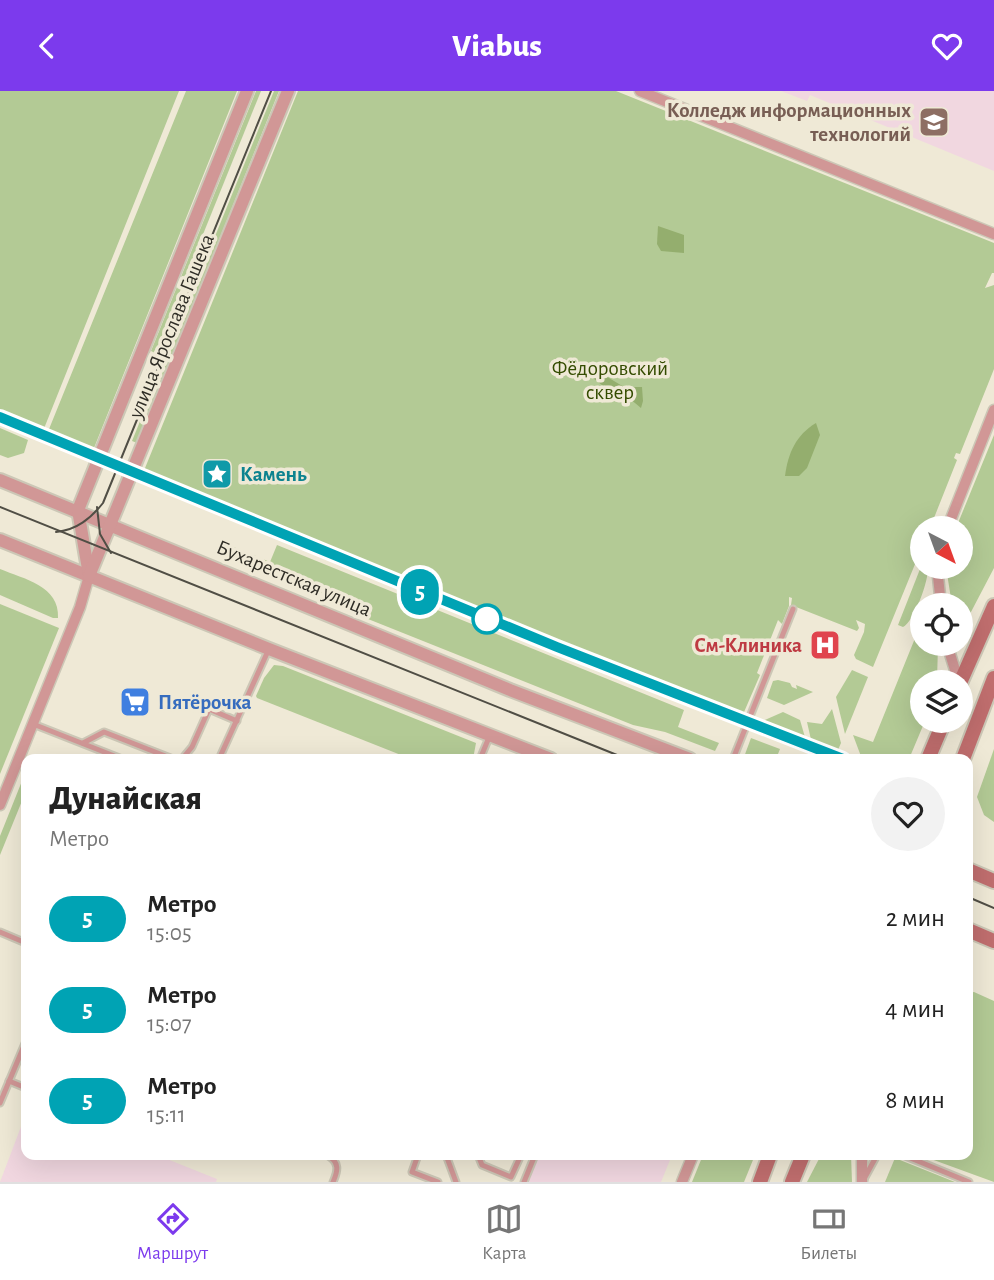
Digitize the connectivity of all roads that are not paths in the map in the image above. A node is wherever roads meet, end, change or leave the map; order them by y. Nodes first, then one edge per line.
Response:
1 (247, 91) edge
2 (288, 91) edge
3 (640, 91) edge
4 (994, 234) edge
5 (994, 410) edge
6 (0, 480) edge
7 (78, 510) junction
8 (952, 516) edge
9 (110, 524) junction
10 (0, 540) edge
11 (89, 576) junction
12 (994, 606) edge
13 (793, 609) dead end
14 (269, 649) junction
15 (965, 670) edge
16 (994, 678) edge
17 (988, 707) edge
18 (237, 721) junction
19 (33, 724) junction
20 (939, 733) edge
21 (490, 735) junction
22 (83, 743) junction
23 (110, 754) edge
24 (160, 754) edge
25 (186, 754) edge
26 (221, 754) edge
27 (482, 754) edge
28 (538, 754) edge
29 (677, 754) edge
30 (735, 754) edge
31 (930, 754) edge
32 (965, 754) edge
33 (0, 805) edge
34 (973, 872) edge
35 (994, 881) edge
36 (0, 932) edge
37 (973, 932) edge
38 (21, 941) edge
39 (994, 941) edge
40 (21, 1053) edge
41 (9, 1081) junction
42 (21, 1086) edge
43 (0, 1103) edge
44 (334, 1160) edge
45 (416, 1160) edge
46 (448, 1160) edge
47 (480, 1160) edge
48 (519, 1160) edge
49 (533, 1160) edge
50 (691, 1160) edge
51 (768, 1160) edge
52 (801, 1160) edge
53 (862, 1160) edge
54 (874, 1160) edge
55 (915, 1160) edge
56 (333, 1182) edge
57 (438, 1182) edge
58 (456, 1182) edge
59 (524, 1182) edge
60 (682, 1182) edge
61 (760, 1182) edge
62 (792, 1182) edge
63 (862, 1182) edge
64 (969, 1182) edge

1 - 7 street, улица Ярослава Гашека
2 - 9 street, улица Ярослава Гашека
3 - 4 street
5 - 8 street
6 - 7 street, Бухарестская улица
7 - 9 street, Бухарестская улица
7 - 11 street, улица Ярослава Гашека
9 - 11 street, улица Ярослава Гашека
9 - 29 street, Бухарестская улица
10 - 11 street
11 - 14 street
11 - 19 street, улица Ярослава Гашека
12 - 15 main road
13 - 30 lane
14 - 18 lane
14 - 21 street
16 - 17 main road
17 - 32 main road
18 - 25 lane
18 - 26 lane
19 - 22 lane
19 - 33 street, улица Ярослава Гашека
20 - 31 main road
21 - 27 lane
21 - 28 street
22 - 23 lane
22 - 24 lane
34 - 35 main road
36 - 38 lane
37 - 39 main road
40 - 41 lane
41 - 42 lane
41 - 43 lane
44 - 56 lane
45 - 57 lane
46 - 58 lane
47 - 48 lane
49 - 59 lane
50 - 60 street
51 - 61 main road
52 - 62 main road
53 - 63 street
54 - 63 lane
55 - 64 lane

